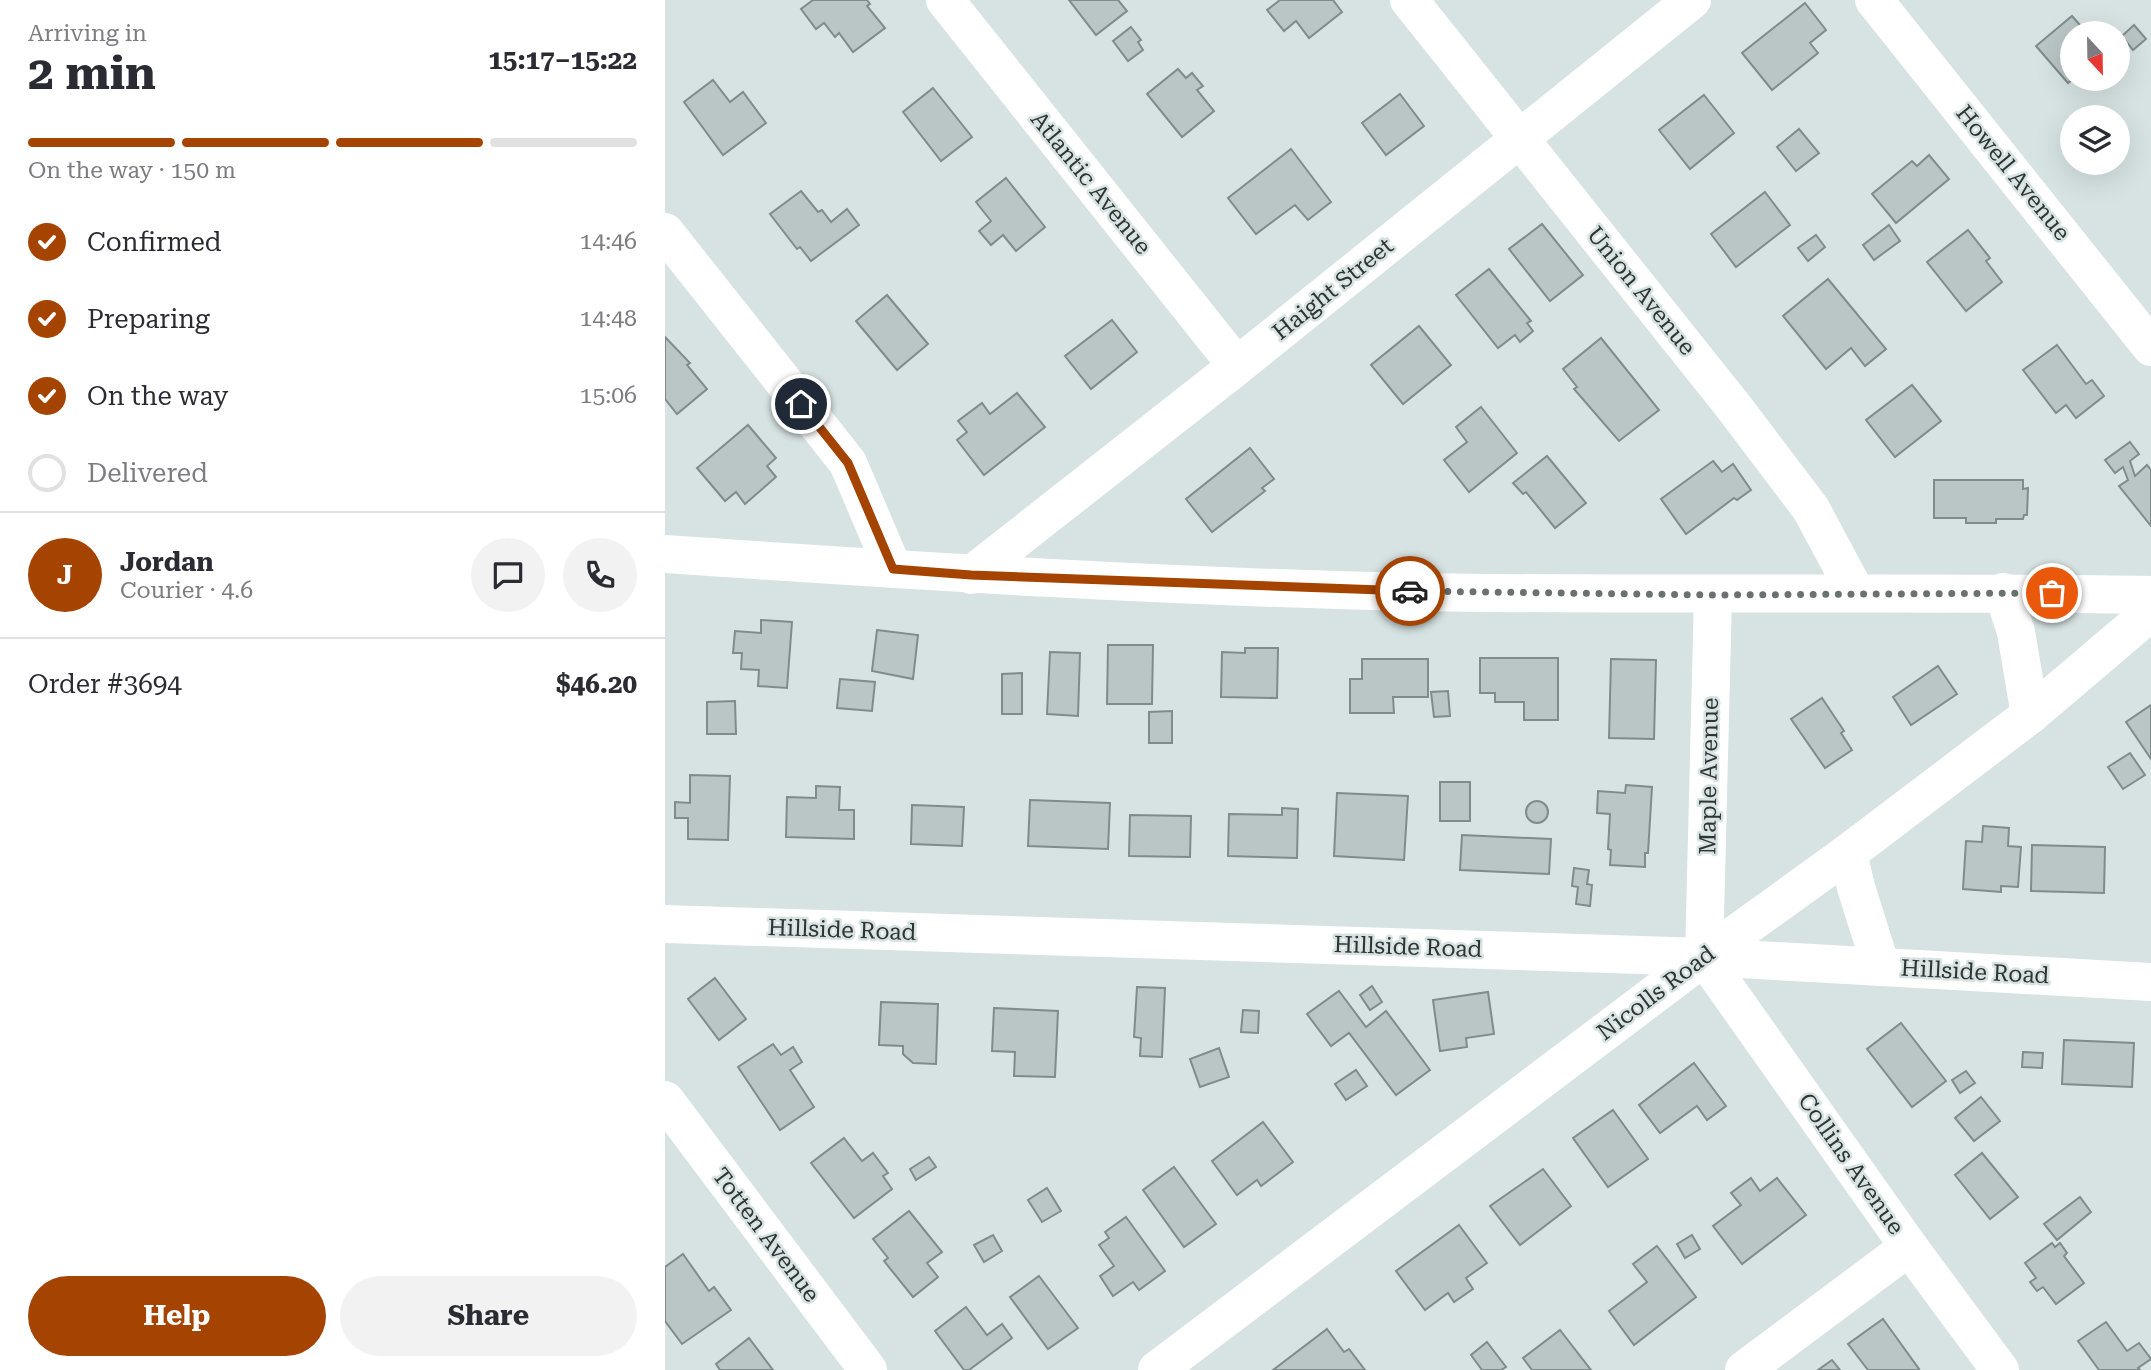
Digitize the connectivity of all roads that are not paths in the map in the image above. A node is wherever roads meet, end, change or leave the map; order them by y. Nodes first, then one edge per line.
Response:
1 (945, 0) edge
2 (1409, 0) edge
3 (1692, 0) edge
4 (1874, 0) edge
5 (1519, 139) junction
6 (665, 232) edge
7 (2151, 346) edge
8 (1237, 366) junction
9 (665, 554) edge
10 (893, 569) junction
11 (971, 575) junction
12 (2003, 592) junction
13 (1856, 593) junction
14 (1713, 595) junction
15 (2151, 595) edge
16 (2151, 612) edge
17 (2030, 715) junction
18 (1848, 853) junction
19 (665, 924) edge
20 (1704, 957) junction
21 (1881, 967) junction
22 (2151, 982) edge
23 (665, 1100) edge
24 (1909, 1247) junction
25 (868, 1370) edge
26 (1157, 1370) edge
27 (1744, 1370) edge
28 (2000, 1370) edge

1 - 8 street, Atlantic Avenue
2 - 5 street, Union Avenue
3 - 5 street, Haight Street
4 - 7 street, Howell Avenue
5 - 8 street, Haight Street
5 - 13 street, Union Avenue
6 - 10 street
8 - 11 street, Haight Street
9 - 10 street
10 - 11 street
11 - 14 street
12 - 13 street
12 - 15 street
12 - 17 street
13 - 14 street
14 - 20 street, Maple Avenue
16 - 17 street, Nicolls Road
17 - 18 street, Nicolls Road
18 - 20 street, Nicolls Road
18 - 21 street
19 - 20 street, Hillside Road
20 - 21 street, Hillside Road
20 - 24 street, Collins Avenue
20 - 26 street, Nicolls Road
21 - 22 street, Hillside Road
23 - 25 street, Totten Avenue
24 - 27 street
24 - 28 street, Collins Avenue

